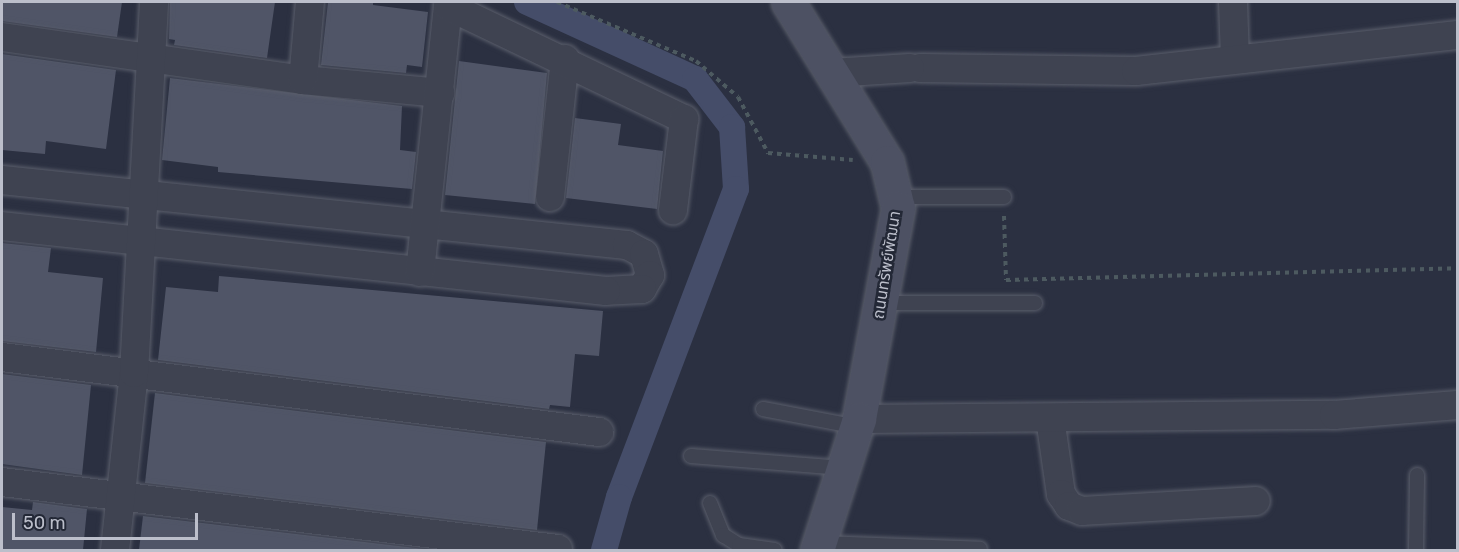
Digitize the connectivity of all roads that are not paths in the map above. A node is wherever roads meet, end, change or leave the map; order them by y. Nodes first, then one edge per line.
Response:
1 (154, 2) edge
2 (310, 2) edge
3 (788, 2) edge
4 (1233, 2) edge
5 (1458, 35) edge
6 (2, 37) edge
7 (148, 56) junction
8 (1235, 58) junction
9 (565, 59) junction
10 (832, 73) junction
11 (303, 80) junction
12 (440, 93) junction
13 (2, 180) edge
14 (141, 194) junction
15 (550, 196) dead end
16 (897, 197) junction
17 (1004, 197) road end
18 (673, 210) dead end
19 (2, 226) edge
20 (425, 226) junction
21 (139, 242) junction
22 (420, 272) junction
23 (882, 303) junction
24 (1035, 303) dead end
25 (2, 357) edge
26 (134, 373) junction
27 (1458, 405) edge
28 (763, 409) dead end
29 (1050, 418) junction
30 (858, 423) junction
31 (599, 432) dead end
32 (691, 456) dead end
33 (843, 468) junction
34 (1417, 475) dead end
35 (2, 482) edge
36 (120, 494) junction
37 (1256, 501) dead end
38 (710, 503) dead end
39 (818, 547) edge
40 (558, 549) edge
41 (980, 549) dead end
42 (115, 550) edge
43 (775, 550) edge
44 (1416, 550) edge

1 - 7 street
2 - 11 street
3 - 10 street, ถนนทรัพย์พัฒนา
4 - 8 street
5 - 8 street
6 - 7 street
7 - 11 street
7 - 14 street
8 - 10 street
9 - 12 street
9 - 15 street
9 - 18 street
10 - 16 street, ถนนทรัพย์พัฒนา
11 - 12 street
12 - 20 street
13 - 14 street
14 - 20 street
14 - 21 street
16 - 17 lane
16 - 23 street, ถนนทรัพย์พัฒนา
19 - 21 street
20 - 22 street
20 - 22 street
21 - 22 street
21 - 26 street
23 - 24 lane
23 - 30 street, ถนนทรัพย์พัฒนา
25 - 26 street
26 - 31 street
26 - 36 street
27 - 29 street
28 - 30 lane
29 - 30 street
29 - 37 street
30 - 33 street, ถนนทรัพย์พัฒนา
32 - 33 lane
33 - 39 street, ถนนทรัพย์พัฒนา
34 - 44 lane
35 - 36 street
36 - 40 street
36 - 42 street
38 - 43 lane
39 - 41 lane

